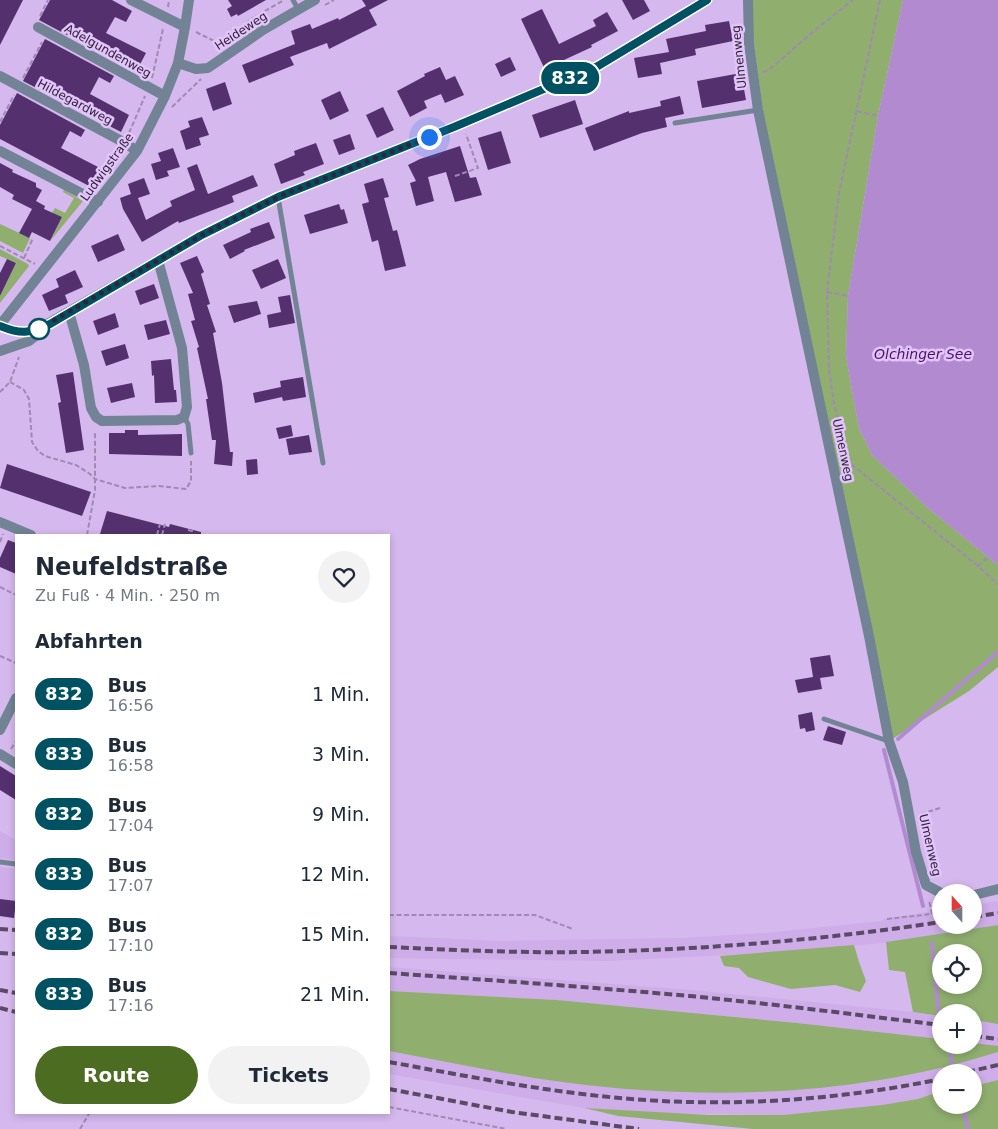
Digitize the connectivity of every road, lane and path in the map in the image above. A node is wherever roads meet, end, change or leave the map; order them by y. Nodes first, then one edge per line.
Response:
1 (48, 0) edge
2 (131, 0) edge
3 (170, 0) edge
4 (189, 0) edge
5 (284, 0) edge
6 (292, 0) edge
7 (315, 0) edge
8 (334, 0) edge
9 (707, 0) edge
10 (748, 0) edge
11 (854, 0) edge
12 (880, 0) edge
13 (325, 5) dead end
14 (298, 10) junction
15 (166, 18) junction
16 (185, 27) junction
17 (43, 30) junction
18 (178, 63) junction
19 (208, 75) dead end
20 (753, 75) junction
21 (0, 76) edge
22 (18, 87) junction
23 (148, 87) junction
24 (165, 96) junction
25 (170, 109) dead end
26 (758, 110) junction
27 (857, 111) junction
28 (878, 116) dead end
29 (0, 122) edge
30 (674, 123) dead end
31 (462, 124) junction
32 (125, 143) junction
33 (0, 151) edge
34 (136, 151) junction
35 (110, 166) dead end
36 (455, 176) dead end
37 (278, 197) junction
38 (98, 202) junction
39 (34, 238) dead end
40 (0, 246) edge
41 (24, 258) junction
42 (158, 260) junction
43 (44, 268) junction
44 (827, 292) junction
45 (848, 296) dead end
46 (69, 312) junction
47 (50, 324) junction
48 (0, 326) edge
49 (20, 345) junction
50 (0, 351) edge
51 (10, 382) junction
52 (0, 392) edge
53 (184, 416) junction
54 (96, 417) junction
55 (191, 453) joint
56 (323, 463) dead end
57 (95, 479) junction
58 (0, 522) edge
59 (160, 524) dead end
60 (165, 524) dead end
61 (188, 530) dead end
62 (29, 534) edge
63 (86, 534) edge
64 (157, 534) edge
65 (162, 534) edge
66 (191, 534) edge
67 (988, 557) dead end
68 (978, 566) junction
69 (998, 584) edge
70 (0, 587) edge
71 (15, 594) edge
72 (0, 656) edge
73 (15, 663) edge
74 (15, 700) edge
75 (824, 719) dead end
76 (0, 730) edge
77 (889, 741) junction
78 (0, 754) edge
79 (15, 763) edge
80 (940, 808) dead end
81 (910, 817) junction
82 (0, 862) edge
83 (15, 864) edge
84 (932, 888) edge
85 (998, 889) edge
86 (982, 893) edge
87 (390, 914) edge
88 (932, 914) dead end
89 (887, 919) dead end
90 (573, 928) dead end
91 (390, 1107) edge
92 (89, 1114) edge
93 (80, 1129) edge
94 (507, 1129) edge

1 - 17 path
2 - 15 street
3 - 15 path
4 - 16 street, Ludwigstraße
5 - 16 path
6 - 14 lane
7 - 14 street, Heideweg
8 - 13 path
9 - 31 street
10 - 20 street, Ulmenweg
11 - 20 path
12 - 27 path
14 - 18 street, Heideweg
15 - 16 street
15 - 23 path
16 - 18 street, Ludwigstraße
17 - 22 path
17 - 23 street, Adelgundenweg
18 - 24 street, Ludwigstraße
19 - 25 path
20 - 26 street, Ulmenweg
21 - 22 street, Hildegardweg
22 - 29 path
22 - 32 street, Hildegardweg
23 - 24 street, Adelgundenweg
23 - 32 path
24 - 34 street, Ludwigstraße
26 - 30 lane
26 - 77 street, Ulmenweg
27 - 28 path
27 - 44 path
31 - 36 path
31 - 37 street
32 - 34 street, Hildegardweg
32 - 35 path
33 - 38 street
34 - 38 street, Ludwigstraße
37 - 42 street
37 - 56 lane
38 - 43 street, Ludwigstraße
39 - 41 path
40 - 41 path
41 - 43 path
42 - 46 street
42 - 53 street
43 - 48 street, Ludwigstraße
44 - 45 path
44 - 68 path
46 - 47 street
46 - 54 street
47 - 48 street
47 - 49 street
49 - 50 street
49 - 51 path
51 - 52 path
51 - 57 path
53 - 54 street
53 - 55 lane
54 - 57 path
55 - 57 path
57 - 63 path
58 - 62 street
59 - 64 path
60 - 65 path
61 - 66 path
67 - 68 path
68 - 69 path
70 - 71 path
72 - 73 path
74 - 76 street
75 - 77 lane
77 - 81 street, Ulmenweg
78 - 79 street
80 - 81 path
81 - 84 street, Ulmenweg
82 - 83 lane
85 - 86 street
87 - 90 path
88 - 89 path
91 - 94 path
92 - 93 path

